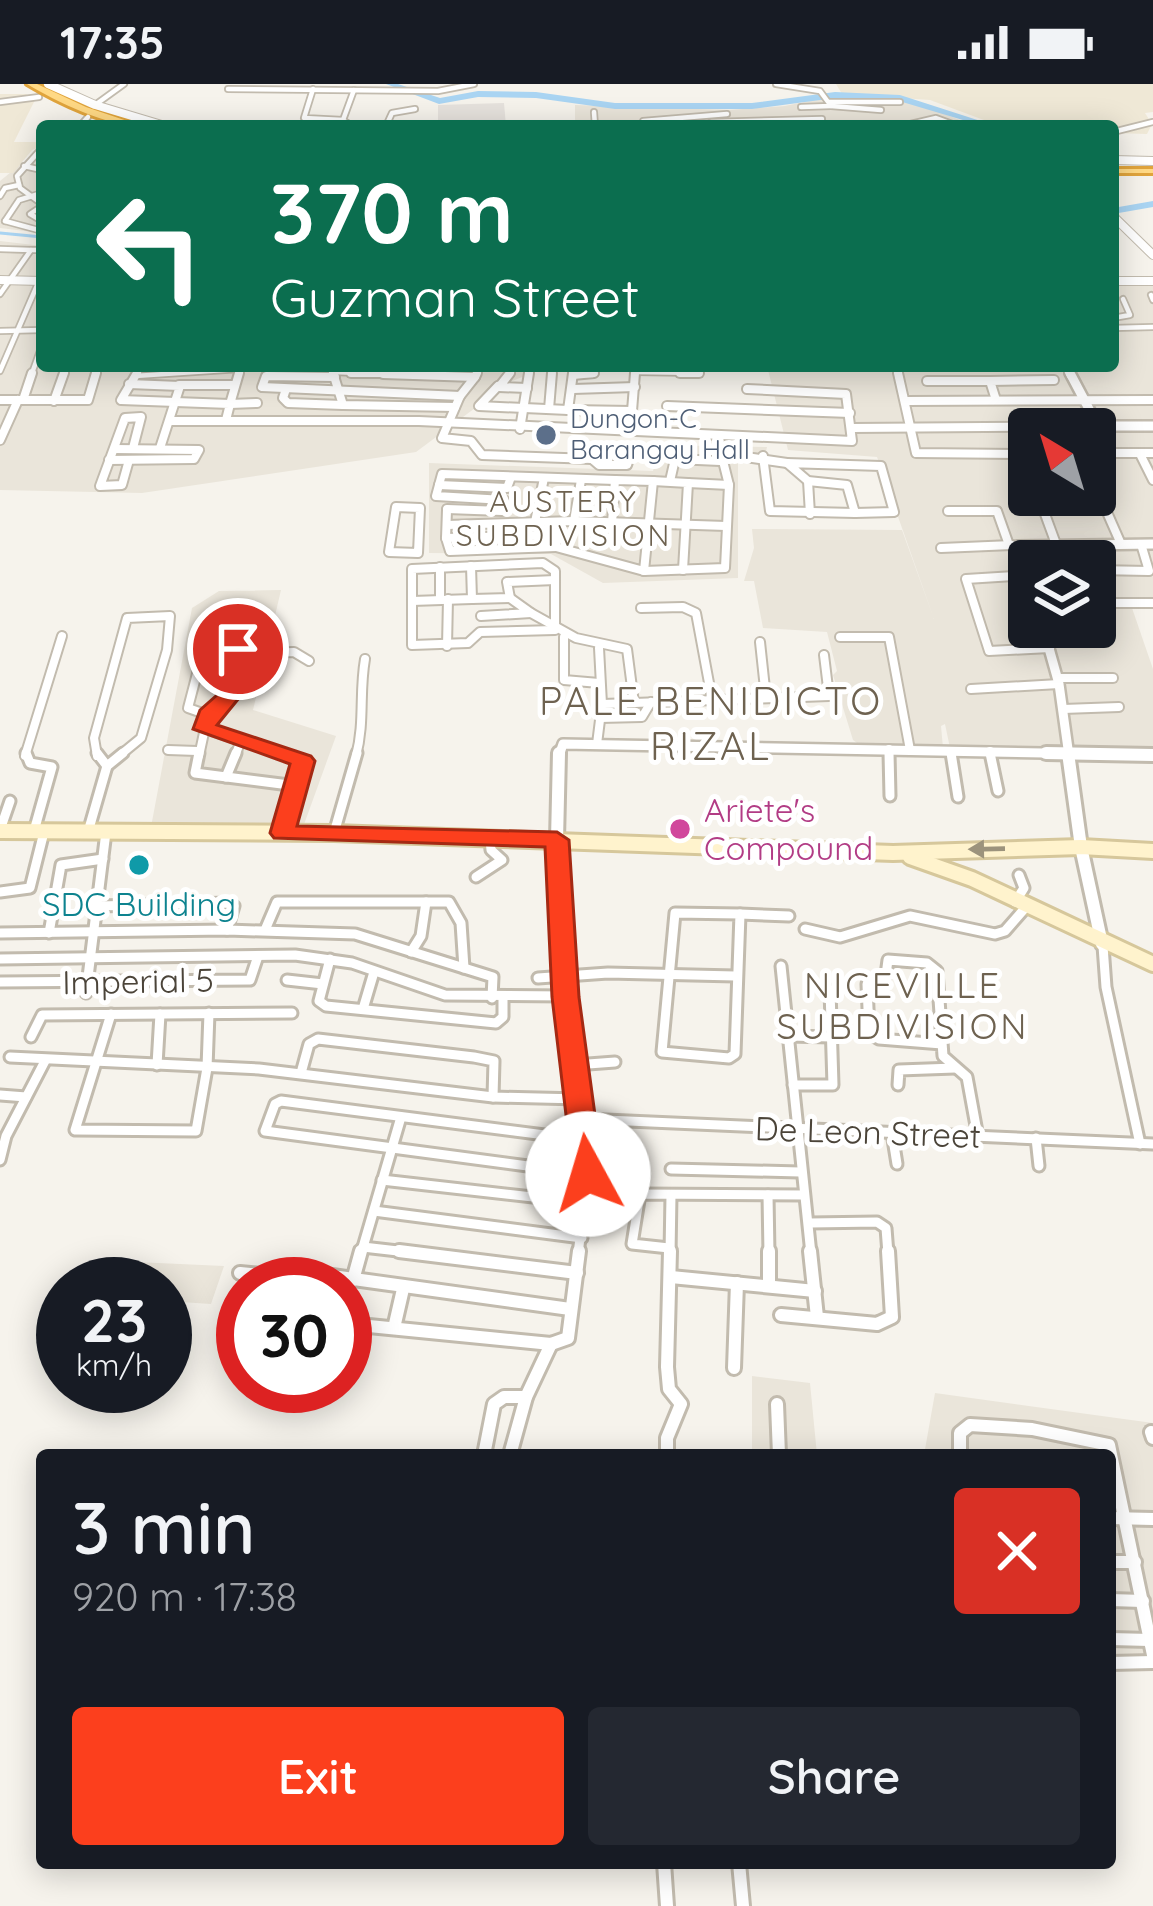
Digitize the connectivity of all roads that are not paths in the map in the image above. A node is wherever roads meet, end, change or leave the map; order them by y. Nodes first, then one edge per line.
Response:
1 (25, 84) edge
2 (124, 84) edge
3 (474, 84) edge
4 (776, 84) edge
5 (338, 87) edge
6 (441, 87) edge
7 (228, 89) dead end
8 (313, 89) junction
9 (354, 89) junction
10 (59, 90) joint
11 (44, 91) edge
12 (825, 96) edge
13 (0, 102) edge
14 (900, 102) dead end
15 (95, 105) junction
16 (801, 107) dead end
17 (816, 107) junction
18 (415, 109) dead end
19 (881, 110) dead end
20 (594, 112) dead end
21 (727, 114) dead end
22 (88, 117) junction
23 (85, 120) edge
24 (97, 120) edge
25 (121, 120) edge
26 (145, 120) edge
27 (343, 120) joint
28 (389, 120) edge
29 (595, 120) edge
30 (713, 120) edge
31 (823, 120) edge
32 (1153, 122) edge
33 (1119, 132) edge
34 (36, 154) edge
35 (23, 166) junction
36 (1119, 166) edge
37 (1153, 166) edge
38 (36, 169) edge
39 (19, 185) junction
40 (36, 194) edge
41 (0, 196) edge
42 (30, 196) junction
43 (36, 200) edge
44 (3, 221) edge
45 (1119, 222) edge
46 (36, 229) edge
47 (0, 249) edge
48 (31, 250) junction
49 (36, 250) edge
50 (1153, 254) edge
51 (36, 278) edge
52 (3, 280) edge
53 (1119, 281) edge
54 (1153, 281) edge
55 (36, 287) edge
56 (0, 294) edge
57 (1123, 299) dead end
58 (1119, 317) edge
59 (1153, 327) edge
60 (1119, 328) edge
61 (16, 330) junction
62 (36, 330) edge
63 (0, 331) edge
64 (36, 361) edge
65 (0, 371) edge
66 (64, 372) edge
67 (97, 372) edge
68 (141, 372) edge
69 (240, 372) edge
70 (268, 372) edge
71 (333, 372) edge
72 (387, 372) edge
73 (477, 372) edge
74 (510, 372) edge
75 (529, 372) edge
76 (552, 372) edge
77 (574, 372) edge
78 (636, 372) edge
79 (898, 372) edge
80 (998, 372) edge
81 (1070, 372) edge
82 (383, 374) junction
83 (266, 376) junction
84 (475, 377) junction
85 (1054, 380) dead end
86 (927, 381) dead end
87 (990, 381) junction
88 (1001, 381) junction
89 (129, 384) junction
90 (179, 385) junction
91 (235, 385) junction
92 (498, 386) junction
93 (634, 387) junction
94 (527, 388) junction
95 (573, 388) junction
96 (286, 389) junction
97 (747, 389) dead end
98 (339, 392) junction
99 (460, 396) junction
100 (0, 400) edge
101 (21, 400) junction
102 (996, 400) junction
103 (1087, 400) junction
104 (1153, 400) edge
105 (53, 401) junction
106 (905, 401) junction
107 (174, 402) junction
108 (257, 403) dead end
109 (230, 404) junction
110 (343, 405) junction
111 (667, 406) dead end
112 (455, 407) junction
113 (1090, 408) edge
114 (526, 409) junction
115 (549, 410) junction
116 (568, 410) junction
117 (850, 413) junction
118 (226, 420) junction
119 (170, 421) junction
120 (444, 426) junction
121 (1116, 426) edge
122 (1153, 426) edge
123 (1008, 427) edge
124 (852, 428) junction
125 (911, 428) junction
126 (520, 429) junction
127 (568, 430) junction
128 (717, 436) junction
129 (19, 438) dead end
130 (0, 439) edge
131 (564, 442) dead end
132 (134, 448) junction
133 (160, 448) junction
134 (115, 449) junction
135 (1116, 453) edge
136 (1153, 453) edge
137 (1008, 454) edge
138 (1140, 454) junction
139 (764, 456) junction
140 (719, 457) junction
141 (592, 459) junction
142 (109, 460) junction
143 (128, 460) junction
144 (788, 463) junction
145 (511, 476) junction
146 (544, 478) junction
147 (581, 479) junction
148 (615, 480) junction
149 (1153, 480) edge
150 (652, 481) junction
151 (808, 481) junction
152 (670, 482) junction
153 (688, 483) junction
154 (729, 484) junction
155 (439, 485) junction
156 (507, 488) junction
157 (448, 498) junction
158 (504, 500) junction
159 (447, 510) junction
160 (502, 511) junction
161 (948, 511) dead end
162 (810, 514) junction
163 (855, 514) junction
164 (1108, 516) edge
165 (574, 521) junction
166 (535, 522) junction
167 (559, 522) junction
168 (612, 523) junction
169 (499, 524) junction
170 (648, 524) junction
171 (447, 526) junction
172 (687, 526) junction
173 (726, 526) junction
174 (558, 535) junction
175 (446, 538) junction
176 (1010, 540) edge
177 (1116, 544) edge
178 (1120, 544) junction
179 (1147, 544) edge
180 (1008, 546) edge
181 (556, 547) junction
182 (941, 548) dead end
183 (418, 553) junction
184 (506, 565) junction
185 (440, 566) junction
186 (471, 566) junction
187 (421, 567) junction
188 (683, 570) junction
189 (1116, 570) edge
190 (644, 571) junction
191 (1008, 576) edge
192 (555, 580) junction
193 (507, 582) junction
194 (510, 598) junction
195 (475, 599) junction
196 (444, 600) junction
197 (412, 601) junction
198 (1116, 602) edge
199 (1153, 602) edge
200 (641, 608) dead end
201 (531, 613) junction
202 (481, 616) junction
203 (555, 630) junction
204 (480, 632) junction
205 (62, 636) dead end
206 (564, 637) junction
207 (840, 637) dead end
208 (760, 642) dead end
209 (447, 646) junction
210 (599, 648) junction
211 (1050, 649) joint
212 (235, 654) junction
213 (824, 655) dead end
214 (365, 659) dead end
215 (309, 662) dead end
216 (1113, 678) dead end
217 (1059, 681) junction
218 (599, 683) junction
219 (971, 689) dead end
220 (766, 698) junction
221 (712, 700) junction
222 (651, 702) junction
223 (602, 704) junction
224 (634, 704) junction
225 (1118, 707) dead end
226 (1063, 709) junction
227 (208, 715) junction
228 (600, 718) junction
229 (205, 729) junction
230 (240, 743) junction
231 (597, 744) junction
232 (889, 749) junction
233 (168, 750) dead end
234 (907, 750) junction
235 (197, 751) junction
236 (951, 751) junction
237 (990, 752) junction
238 (1068, 752) junction
239 (267, 753) junction
240 (1153, 755) edge
241 (106, 766) junction
242 (226, 777) junction
243 (257, 780) junction
244 (297, 786) junction
245 (998, 791) dead end
246 (890, 796) dead end
247 (958, 797) dead end
248 (10, 801) dead end
249 (0, 831) edge
250 (39, 831) junction
251 (88, 832) junction
252 (106, 832) junction
253 (283, 833) junction
254 (334, 833) junction
255 (490, 839) junction
256 (557, 840) junction
257 (1082, 847) junction
258 (1153, 851) edge
259 (893, 853) junction
260 (103, 859) junction
261 (1019, 875) dead end
262 (476, 877) dead end
263 (0, 892) edge
264 (426, 902) junction
265 (1020, 904) junction
266 (98, 906) junction
267 (740, 914) junction
268 (789, 916) dead end
269 (805, 929) dead end
270 (227, 930) junction
271 (266, 930) junction
272 (94, 932) junction
273 (0, 933) edge
274 (50, 933) junction
275 (1103, 946) junction
276 (411, 952) junction
277 (258, 956) junction
278 (91, 958) junction
279 (0, 959) edge
280 (330, 959) junction
281 (1153, 964) edge
282 (781, 967) dead end
283 (464, 968) junction
284 (374, 972) junction
285 (670, 975) junction
286 (735, 976) junction
287 (567, 977) junction
288 (538, 978) dead end
289 (287, 980) dead end
290 (3, 982) edge
291 (322, 984) junction
292 (830, 990) dead end
293 (86, 992) junction
294 (0, 997) edge
295 (566, 997) junction
296 (497, 998) junction
297 (363, 1009) junction
298 (209, 1013) junction
299 (292, 1013) dead end
300 (111, 1014) junction
301 (160, 1014) junction
302 (80, 1015) junction
303 (787, 1036) junction
304 (31, 1037) dead end
305 (832, 1037) junction
306 (942, 1044) junction
307 (10, 1057) dead end
308 (45, 1061) junction
309 (615, 1062) dead end
310 (95, 1064) junction
311 (157, 1065) junction
312 (575, 1065) junction
313 (207, 1068) junction
314 (955, 1068) junction
315 (301, 1072) junction
316 (793, 1085) junction
317 (898, 1085) dead end
318 (0, 1095) edge
319 (26, 1097) junction
320 (493, 1097) junction
321 (580, 1099) junction
322 (401, 1117) junction
323 (583, 1119) junction
324 (795, 1129) junction
325 (892, 1133) junction
326 (3, 1136) edge
327 (978, 1137) junction
328 (1036, 1138) junction
329 (584, 1140) junction
330 (1147, 1144) edge
331 (392, 1148) junction
332 (0, 1160) edge
333 (897, 1164) dead end
334 (1039, 1166) dead end
335 (671, 1169) dead end
336 (800, 1172) junction
337 (588, 1174) junction
338 (382, 1180) junction
339 (671, 1195) junction
340 (768, 1195) junction
341 (804, 1195) junction
342 (586, 1203) junction
343 (374, 1211) junction
344 (810, 1223) junction
345 (581, 1238) junction
346 (363, 1247) junction
347 (669, 1248) junction
348 (360, 1257) edge
349 (577, 1273) junction
350 (671, 1277) junction
351 (372, 1283) edge
352 (737, 1283) junction
353 (769, 1286) junction
354 (404, 1289) junction
355 (815, 1291) junction
356 (570, 1309) junction
357 (781, 1316) dead end
358 (817, 1317) junction
359 (372, 1326) edge
360 (394, 1328) junction
361 (551, 1344) junction
362 (734, 1368) dead end
363 (526, 1397) junction
364 (777, 1404) dead end
365 (485, 1449) edge
366 (512, 1449) edge
367 (667, 1449) edge
368 (778, 1449) edge
369 (960, 1449) edge
370 (1108, 1449) edge
371 (1116, 1485) edge
372 (1116, 1518) edge
373 (1126, 1519) junction
374 (1153, 1519) edge
375 (1116, 1562) edge
376 (1135, 1562) junction
377 (1116, 1600) edge
378 (1143, 1601) junction
379 (1116, 1641) edge
380 (1152, 1652) edge
381 (1116, 1661) edge
382 (664, 1869) edge
383 (740, 1869) edge
384 (667, 1906) edge
385 (743, 1906) edge

1 - 11 highway
2 - 15 street
3 - 6 street
4 - 12 street
5 - 8 street
5 - 9 street
6 - 9 street
7 - 8 street
8 - 27 street
9 - 27 street
10 - 11 highway
10 - 15 street
11 - 13 street
11 - 22 highway
11 - 25 highway
12 - 14 street
12 - 17 street
12 - 19 street
15 - 26 street
16 - 17 street
17 - 31 street
18 - 28 street
20 - 29 street
21 - 30 street
22 - 23 street
22 - 24 highway
32 - 33 street
34 - 35 street
35 - 38 street
35 - 39 street
36 - 37 highway
39 - 41 street
39 - 42 street
40 - 42 street
42 - 43 street
42 - 44 street
44 - 46 street
45 - 50 street
47 - 48 street
48 - 49 street
48 - 52 street
51 - 52 street
52 - 56 street
53 - 54 street
55 - 61 street
57 - 58 street
59 - 60 street
61 - 62 street
61 - 63 street
61 - 65 street
64 - 101 street
66 - 105 street
67 - 105 street
68 - 89 street
69 - 91 street
70 - 83 street
71 - 82 street
71 - 83 street
71 - 98 street
72 - 82 street
73 - 84 street
74 - 92 street
75 - 94 street
76 - 115 street
77 - 95 street
78 - 93 street
79 - 106 street
80 - 88 street
81 - 103 street
82 - 84 street
83 - 96 street
84 - 99 street
85 - 88 street
86 - 87 street
87 - 88 street
87 - 102 street
89 - 90 street
89 - 107 street
90 - 91 street
90 - 107 street
91 - 109 street
92 - 94 street
92 - 114 street
93 - 95 street
93 - 116 street
94 - 114 street
95 - 116 street
96 - 98 street
96 - 110 street
97 - 117 street
98 - 99 street
98 - 110 street
99 - 112 street
100 - 101 street
101 - 105 street
101 - 130 street
102 - 103 street
102 - 106 street
103 - 104 street
103 - 113 street
106 - 125 street
107 - 109 street
107 - 119 street
108 - 109 street
109 - 118 street
110 - 112 street
111 - 117 street
112 - 120 street
114 - 115 street
114 - 126 street
115 - 116 street
117 - 124 street
118 - 119 street
118 - 120 street
119 - 133 street
120 - 126 street
120 - 141 street
121 - 122 street
123 - 125 street
124 - 125 street
124 - 128 street
125 - 137 street
126 - 127 street
127 - 128 street
127 - 131 street
128 - 140 street
129 - 130 street
132 - 133 street
132 - 134 street
132 - 134 street
133 - 143 street
134 - 142 street
135 - 138 street
136 - 138 street
138 - 149 street
139 - 140 street
139 - 144 street
139 - 162 street
140 - 152 street
140 - 154 street
141 - 141 street
142 - 143 street
142 - 143 street
144 - 151 street
144 - 163 street
145 - 146 street
145 - 155 street
145 - 156 street
146 - 147 street
146 - 166 street
147 - 148 street
147 - 165 street
148 - 150 street
148 - 168 street
150 - 152 street
150 - 170 street
151 - 162 street
151 - 163 street
152 - 153 street
153 - 154 street
153 - 172 street
154 - 173 street
155 - 156 street
155 - 157 street
156 - 158 street
157 - 158 street
157 - 159 street
158 - 160 street
159 - 160 street
159 - 171 street
160 - 169 street
161 - 176 street
162 - 163 street
164 - 178 street
165 - 167 street
165 - 168 street
166 - 167 street
166 - 169 street
167 - 174 street
168 - 170 street
169 - 171 street
170 - 172 street
170 - 190 street
171 - 175 street
172 - 173 street
172 - 188 street
173 - 188 street
174 - 175 street
174 - 181 street
175 - 181 street
177 - 178 street
178 - 179 street
179 - 189 street
180 - 182 street
181 - 190 street
183 - 183 street
183 - 187 street
184 - 186 street
184 - 192 street
184 - 193 street
185 - 186 street
185 - 187 street
185 - 196 street
186 - 195 street
187 - 197 street
188 - 190 street
191 - 211 street
192 - 193 street
192 - 203 street
193 - 194 street
194 - 195 street
194 - 201 street
195 - 196 street
195 - 202 street
196 - 197 street
196 - 209 street
197 - 209 street
198 - 199 street
200 - 221 street
201 - 202 street
201 - 203 street
202 - 204 street
203 - 204 street
203 - 206 street
204 - 209 street
205 - 250 street
206 - 210 street
206 - 218 street
207 - 234 street
208 - 220 street
210 - 218 street
210 - 224 street
211 - 217 street
212 - 215 street
212 - 227 street
212 - 227 street
213 - 220 street
214 - 254 street
216 - 217 street
217 - 219 street
217 - 226 street
218 - 223 street
220 - 221 street
221 - 222 street
222 - 224 street
222 - 228 street
223 - 224 street
223 - 228 street
225 - 226 street
226 - 238 street
227 - 229 street
228 - 231 street
229 - 230 street
229 - 235 street
230 - 239 street
230 - 242 street
231 - 232 street
231 - 256 street
232 - 234 street
232 - 246 street
233 - 235 street
234 - 236 street
235 - 242 street
236 - 237 street
236 - 247 street
237 - 238 street
237 - 245 street
238 - 240 street
238 - 257 street
239 - 243 street
239 - 244 street
241 - 241 street
241 - 251 street
242 - 243 street
243 - 244 street
244 - 253 street
248 - 249 street
249 - 250 main road
250 - 251 main road
250 - 263 street
251 - 252 main road
252 - 253 main road
252 - 260 street
253 - 254 main road
254 - 255 main road
255 - 256 main road
255 - 262 street
256 - 259 main road
256 - 287 street
257 - 258 main road
257 -> 259 main road
257 - 275 street
259 - 265 main road
260 - 266 street
260 - 274 street
261 - 265 street
264 - 271 street
264 - 276 street
264 - 283 street
265 - 269 street
265 - 275 main road
266 - 270 street, Imperial 5
266 - 272 street
267 - 268 street
267 - 285 street
267 - 286 street
270 - 271 street
270 - 272 street
271 - 276 street
272 - 274 street
272 - 278 street
273 - 274 street
275 - 281 main road
275 - 330 street
276 - 283 street
277 - 278 street
277 - 280 street
277 - 293 street, Imperial 5
278 - 279 street
278 - 293 street
280 - 284 street
280 - 291 street
282 - 303 street
283 - 296 street
284 - 296 street
284 - 297 street
285 - 286 street
285 - 286 street
285 - 287 street
287 - 288 street
287 - 295 street
289 - 291 street
290 - 293 street, Imperial 5
290 - 294 street
291 - 297 street
292 - 305 street
293 - 302 street
295 - 296 street
295 - 312 street
296 - 297 street
298 - 299 street
298 - 301 street
298 - 313 street
300 - 301 street
300 - 302 street
300 - 310 street
301 - 311 street
302 - 304 street
303 - 305 street
303 - 316 street
305 - 316 street
306 - 306 street
306 - 314 street
307 - 308 street
308 - 310 street
308 - 319 street
309 - 312 street
310 - 311 street
310 - 313 street
311 - 313 street
312 - 321 street
313 - 315 street
314 - 317 street
314 - 327 street
315 - 320 street
315 - 320 street
316 - 324 street
318 - 319 street
319 - 326 street
320 - 321 street
321 - 323 street
322 - 329 street
322 - 331 street
322 - 331 street
323 - 324 street, De Leon Street
323 - 329 street
324 - 325 street, De Leon Street
324 - 336 street
325 - 327 street, De Leon Street
325 - 333 street
326 - 332 street
327 - 328 street, De Leon Street
328 - 330 street, De Leon Street
328 - 334 street
329 - 337 street
331 - 337 street
331 - 338 street
335 - 336 street
336 - 341 street
337 - 342 street
338 - 342 street
338 - 343 street
339 - 340 street
339 - 347 street
339 - 347 street
340 - 341 street
340 - 353 street
341 - 344 street
342 - 345 street
343 - 345 street
343 - 346 street
344 - 355 street
344 - 358 street
345 - 349 street
346 - 348 street
346 - 349 street
347 - 350 street
349 - 356 street
350 - 352 street
350 - 367 street
351 - 354 street
352 - 353 street
352 - 362 street
353 - 355 street
354 - 356 street
354 - 360 street
355 - 358 street
356 - 361 street
357 - 358 street
359 - 360 street
360 - 361 street
361 - 363 street
363 - 365 street
363 - 366 street
364 - 368 street
369 - 370 street
371 - 373 street
372 - 373 street
373 - 374 street
373 - 376 street
375 - 376 street
376 - 378 street
377 - 378 street
378 - 380 street
379 - 380 street
380 - 381 street
382 - 384 street
383 - 385 street

